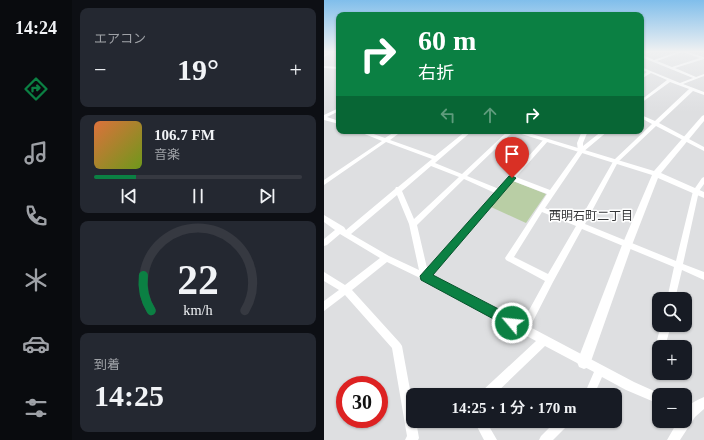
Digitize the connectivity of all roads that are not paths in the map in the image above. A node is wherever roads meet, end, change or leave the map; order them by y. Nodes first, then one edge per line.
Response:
1 (650, 72) joint
2 (681, 72) edge
3 (704, 75) edge
4 (644, 76) edge
5 (696, 78) junction
6 (670, 80) junction
7 (680, 84) junction
8 (692, 89) junction
9 (704, 94) edge
10 (644, 100) edge
11 (336, 111) edge
12 (324, 117) edge
13 (704, 117) edge
14 (644, 118) edge
15 (336, 122) edge
16 (655, 123) junction
17 (369, 134) edge
18 (395, 134) edge
19 (464, 134) edge
20 (508, 134) edge
21 (525, 134) edge
22 (584, 134) edge
23 (601, 134) edge
24 (644, 134) edge
25 (644, 134) edge
26 (686, 139) junction
27 (386, 140) junction
28 (546, 140) junction
29 (704, 149) edge
30 (581, 151) junction
31 (433, 160) junction
32 (616, 161) junction
33 (656, 174) junction
34 (464, 177) junction
35 (512, 178) junction
36 (704, 179) edge
37 (324, 183) edge
38 (398, 189) junction
39 (500, 192) junction
40 (551, 193) junction
41 (700, 193) edge
42 (542, 209) junction
43 (324, 218) edge
44 (413, 224) junction
45 (579, 225) junction
46 (344, 232) junction
47 (324, 243) edge
48 (627, 245) junction
49 (386, 258) junction
50 (679, 266) junction
51 (324, 276) edge
52 (425, 276) junction
53 (704, 276) edge
54 (550, 279) junction
55 (346, 290) junction
56 (673, 292) edge
57 (324, 307) edge
58 (524, 329) junction
59 (544, 340) junction
60 (584, 362) junction
61 (600, 370) junction
62 (493, 388) edge
63 (592, 388) edge
64 (652, 396) edge
65 (703, 405) edge
66 (692, 412) edge
67 (484, 428) edge
68 (557, 428) edge
69 (680, 428) edge
70 (411, 440) edge
71 (491, 440) edge
72 (545, 440) edge
73 (673, 440) edge

1 - 4 street
1 - 6 street
2 - 5 street
3 - 5 street
5 - 7 street
6 - 7 street
6 - 10 street
7 - 8 street
8 - 9 street
8 - 16 street
11 - 12 street
12 - 15 street
13 - 26 street
14 - 16 street
16 - 24 street
16 - 26 street
17 - 27 street
18 - 27 street
19 - 31 street
20 - 34 street
21 - 28 street
22 - 30 street
23 - 30 street
25 - 32 street
26 - 29 street
26 - 33 street
27 - 31 street
27 - 37 street
28 - 30 street
28 - 35 street
30 - 32 street
30 - 40 street
31 - 34 street
31 - 38 street
32 - 33 street
32 - 45 street
33 - 41 street
33 - 48 street
34 - 39 street
34 - 44 street
35 - 39 street
35 - 40 street
36 - 41 street
38 - 44 street
38 - 46 street
39 - 52 street
40 - 42 street
41 - 50 street
42 - 45 street
42 - 54 street
43 - 46 street
44 - 52 street
45 - 48 street
45 - 54 street
46 - 47 street
46 - 49 street
48 - 50 street
48 - 60 street
49 - 52 street
49 - 55 street
50 - 53 street
50 - 56 street
51 - 55 street
52 - 58 street
54 - 58 street
55 - 57 street
55 - 70 street
58 - 59 street
59 - 60 street
59 - 62 street
60 - 61 street
61 - 63 street
61 - 64 street
65 - 66 street
67 - 71 street
68 - 72 street
69 - 73 street

